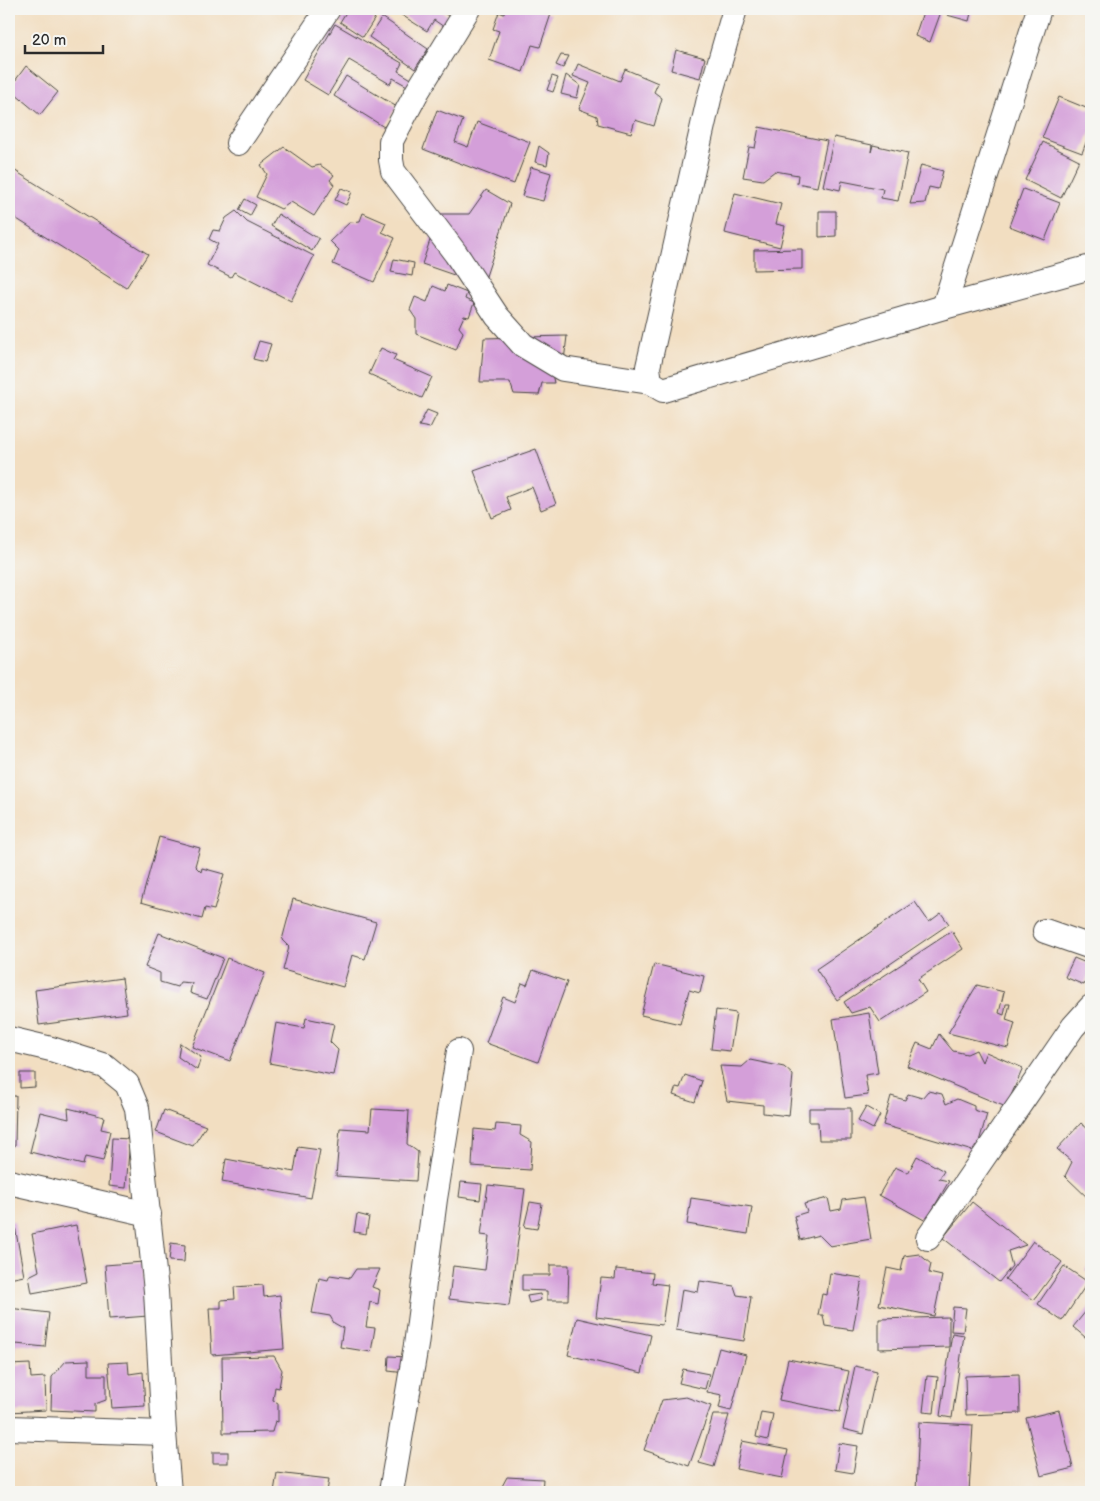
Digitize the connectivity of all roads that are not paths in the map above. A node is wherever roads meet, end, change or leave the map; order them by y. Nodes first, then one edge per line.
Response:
1 (328, 9) edge
2 (468, 9) edge
3 (735, 9) edge
4 (1039, 9) edge
5 (238, 144) dead end
6 (1091, 268) edge
7 (944, 307) junction
8 (650, 382) junction
9 (1045, 931) dead end
10 (1091, 947) edge
11 (1091, 1007) edge
12 (9, 1039) edge
13 (459, 1051) dead end
14 (9, 1182) edge
15 (148, 1214) junction
16 (928, 1238) dead end
17 (9, 1428) edge
18 (164, 1433) junction
19 (169, 1492) edge
20 (391, 1492) edge

1 - 5 street
2 - 8 street
3 - 8 street
4 - 7 street
6 - 7 street
7 - 8 street
9 - 10 street
11 - 16 street
12 - 15 street
13 - 20 street
14 - 15 street
15 - 18 street
17 - 18 street
18 - 19 street

